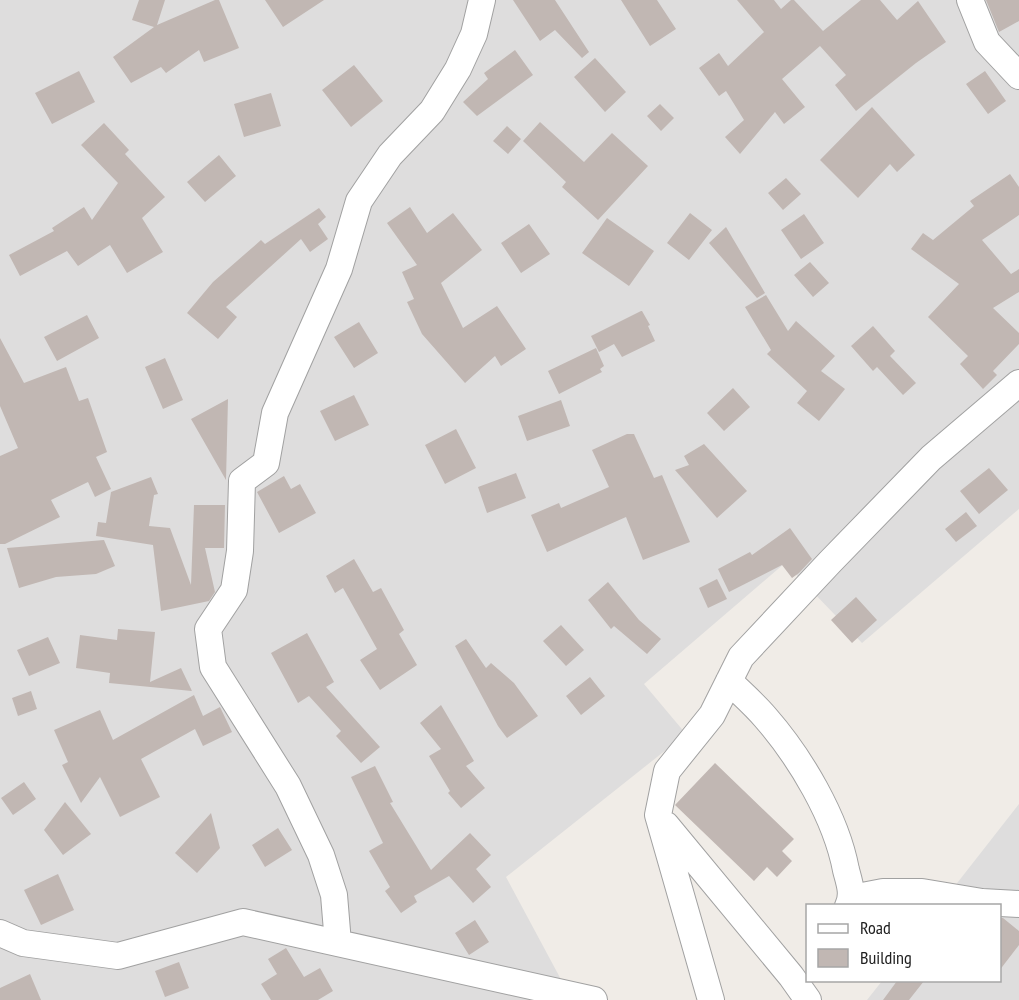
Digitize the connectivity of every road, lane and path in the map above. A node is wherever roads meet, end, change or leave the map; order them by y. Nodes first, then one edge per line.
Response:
1 (482, 0) edge
2 (970, 0) edge
3 (1019, 76) edge
4 (1019, 383) edge
5 (729, 681) junction
6 (658, 815) junction
7 (850, 902) edge
8 (1019, 904) edge
9 (0, 933) edge
10 (338, 943) junction
11 (799, 968) edge
12 (594, 1000) edge
13 (711, 1000) edge
14 (808, 1000) edge

1 - 10 street
2 - 3 street
4 - 5 street
5 - 6 street
5 - 7 street
6 - 11 street
6 - 13 street
7 - 8 street
9 - 10 street
10 - 12 street
11 - 14 street

